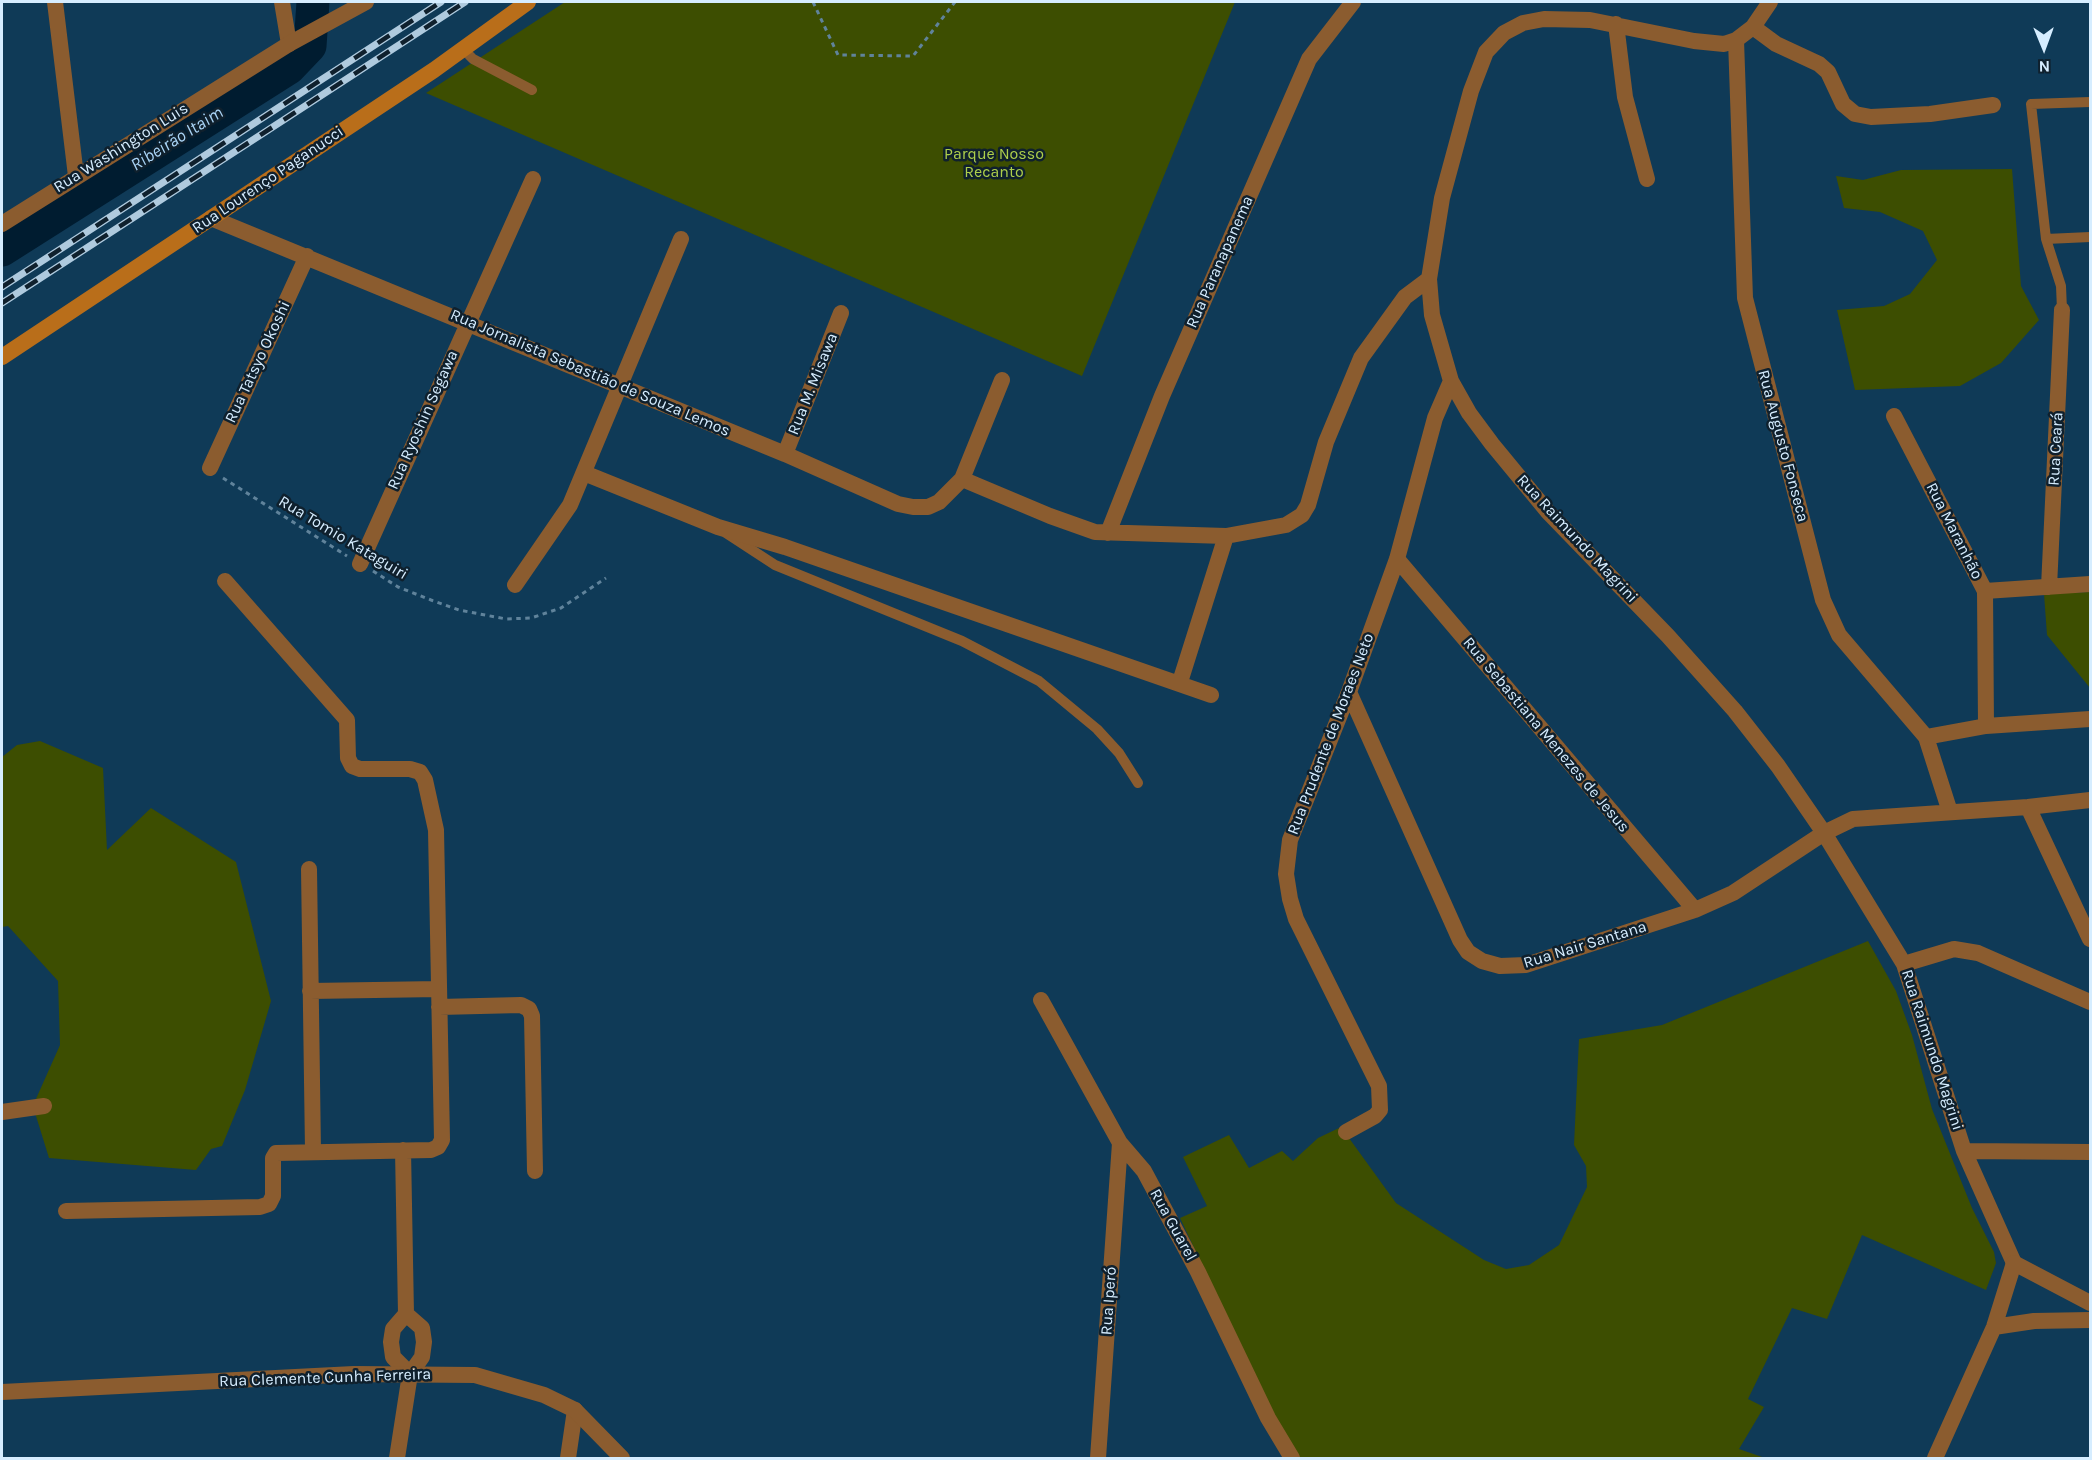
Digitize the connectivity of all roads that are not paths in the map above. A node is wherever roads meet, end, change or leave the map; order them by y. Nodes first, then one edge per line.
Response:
1 (55, 2) edge
2 (282, 2) edge
3 (366, 2) edge
4 (528, 2) edge
5 (1353, 2) edge
6 (1770, 2) edge
7 (1616, 24) junction
8 (1753, 27) junction
9 (1736, 40) junction
10 (289, 44) junction
11 (463, 49) junction
12 (531, 90) dead end
13 (2091, 102) edge
14 (1993, 105) dead end
15 (76, 176) junction
16 (533, 179) dead end
17 (1647, 179) dead end
18 (211, 218) junction
19 (2, 224) edge
20 (2091, 237) edge
21 (681, 238) dead end
22 (2046, 239) junction
23 (307, 256) junction
24 (1429, 279) junction
25 (2062, 310) joint
26 (841, 313) dead end
27 (466, 322) junction
28 (4, 356) edge
29 (1002, 380) dead end
30 (1451, 381) junction
31 (621, 386) junction
32 (1894, 416) dead end
33 (785, 454) junction
34 (210, 468) road end
35 (584, 473) junction
36 (962, 479) junction
37 (718, 527) junction
38 (1108, 533) junction
39 (1226, 537) junction
40 (1397, 559) junction
41 (360, 564) road end
42 (225, 581) dead end
43 (2091, 584) edge
44 (515, 585) dead end
45 (2049, 587) junction
46 (1985, 591) junction
47 (1180, 682) junction
48 (1349, 692) junction
49 (1211, 695) dead end
50 (2091, 719) edge
51 (1986, 726) junction
52 (1926, 737) junction
53 (1138, 783) dead end
54 (2091, 800) edge
55 (2028, 807) junction
56 (1950, 812) junction
57 (1824, 833) junction
58 (309, 869) dead end
59 (1695, 910) junction
60 (2091, 939) edge
61 (1904, 964) junction
62 (439, 989) junction
63 (310, 992) junction
64 (1041, 1000) dead end
65 (2091, 1002) edge
66 (440, 1007) junction
67 (45, 1106) dead end
68 (2, 1112) edge
69 (1346, 1132) dead end
70 (1120, 1143) junction
71 (403, 1150) junction
72 (313, 1151) junction
73 (1964, 1151) junction
74 (2091, 1152) edge
75 (535, 1171) dead end
76 (66, 1210) dead end
77 (2014, 1263) junction
78 (2091, 1303) edge
79 (406, 1314) junction
80 (2091, 1320) edge
81 (1994, 1327) junction
82 (410, 1374) junction
83 (2, 1392) edge
84 (575, 1410) junction
85 (397, 1458) edge
86 (568, 1458) edge
87 (622, 1458) edge
88 (1098, 1458) edge
89 (1292, 1458) edge
90 (1935, 1458) edge

1 - 15 street
2 - 10 street
3 - 10 street, Rua Washington Luis
4 - 11 main road, Rua Lourenço Paganucci
5 - 38 street, Rua Paranapanema
6 - 8 street
7 - 9 street, Rua Raimundo Magrini
7 - 17 street
7 - 24 street, Rua Raimundo Magrini
8 - 9 street
8 - 14 street
9 - 52 street, Rua Augusto Fonseca
10 - 15 street, Rua Washington Luis
11 - 12 lane
11 - 18 main road, Rua Lourenço Paganucci
13 - 22 lane
15 - 19 street, Rua Washington Luis
16 - 27 street, Rua Ryoshin Segawa
18 - 23 street, Rua Jornalista Sebastião de Souza Lemos
18 - 28 main road, Rua Lourenço Paganucci
20 - 22 lane
21 - 31 street
22 - 25 lane
23 - 27 street, Rua Jornalista Sebastião de Souza Lemos
23 - 34 street, Rua Tatsyo Okoshi
24 - 30 street, Rua Raimundo Magrini
24 - 39 street
25 - 45 street, Rua Ceará
26 - 33 street, Rua M. Misawa
27 - 31 street, Rua Jornalista Sebastião de Souza Lemos
27 - 41 street, Rua Ryoshin Segawa
29 - 36 street, Rua Jornalista Sebastião de Souza Lemos
30 - 40 street, Rua Prudente de Moraes Neto
30 - 57 street, Rua Raimundo Magrini
31 - 33 street, Rua Jornalista Sebastião de Souza Lemos
31 - 35 street
32 - 46 street, Rua Maranhão
33 - 36 street, Rua Jornalista Sebastião de Souza Lemos
35 - 37 street
35 - 44 street
36 - 38 street
37 - 47 street
37 - 53 lane
38 - 39 street
39 - 47 street
40 - 48 street, Rua Prudente de Moraes Neto
40 - 59 street, Rua Sebastiana Menezes de Jesus
42 - 62 street
43 - 45 street
45 - 46 street
46 - 51 street, Rua Maranhão
47 - 49 street
48 - 59 street, Rua Nair Santana
48 - 69 street, Rua Prudente de Moraes Neto
50 - 51 street
51 - 52 street
52 - 56 street, Rua Augusto Fonseca
54 - 55 street, Rua Nair Santana
55 - 56 street, Rua Nair Santana
55 - 60 street
56 - 57 street, Rua Nair Santana
57 - 59 street, Rua Nair Santana
57 - 61 street, Rua Raimundo Magrini
58 - 63 street
61 - 65 street
61 - 73 street, Rua Raimundo Magrini
62 - 63 street
62 - 66 street
63 - 72 street
64 - 70 street, Rua Guarel
66 - 71 street
66 - 75 street
67 - 68 street
70 - 88 street, Rua Iperó
70 - 89 street, Rua Guarel
71 - 72 street
71 - 79 street
72 - 76 street
73 - 74 street
73 - 77 street, Rua Raimundo Magrini
77 - 78 street
77 - 81 street
79 - 82 street
79 - 82 street
80 - 81 street
81 - 90 street
82 - 83 street, Rua Clemente Cunha Ferreira
82 - 84 street, Rua Clemente Cunha Ferreira
82 - 85 street
84 - 86 street
84 - 87 street, Rua Clemente Cunha Ferreira

